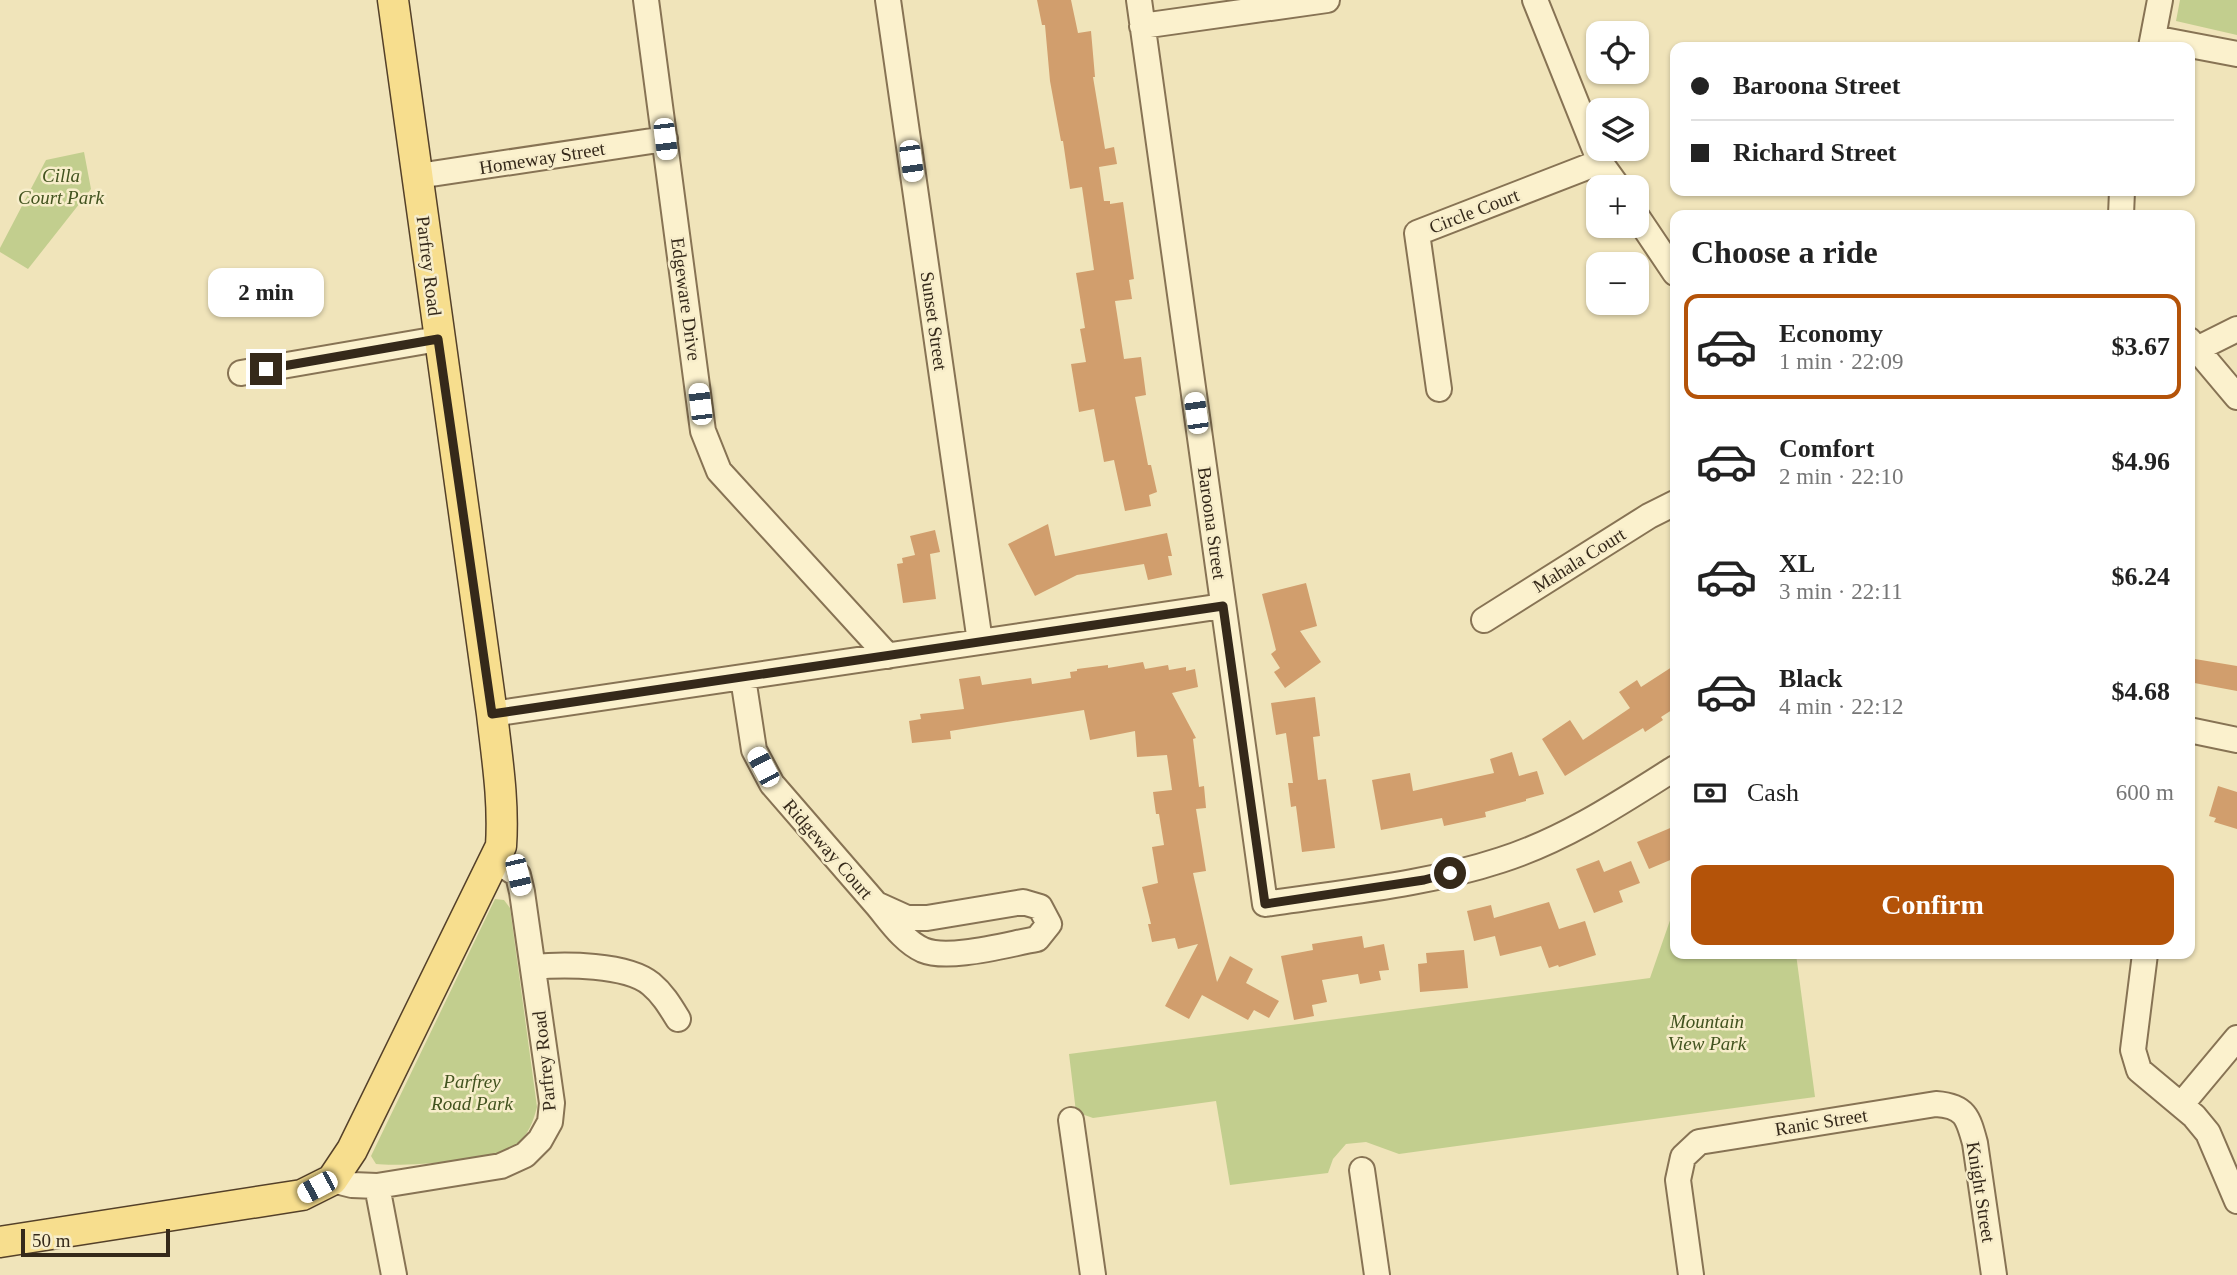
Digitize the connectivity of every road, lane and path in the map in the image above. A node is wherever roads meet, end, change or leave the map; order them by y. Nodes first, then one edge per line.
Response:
1 (393, 0) edge
2 (646, 0) edge
3 (888, 0) edge
4 (1139, 0) edge
5 (1327, 0) edge
6 (1535, 0) edge
7 (2160, 0) edge
8 (1142, 26) junction
9 (2152, 42) edge
10 (2195, 49) edge
11 (2237, 54) edge
12 (665, 139) junction
13 (1600, 162) junction
14 (1609, 175) edge
15 (418, 176) junction
16 (1649, 234) edge
17 (1670, 266) edge
18 (2237, 329) edge
19 (438, 339) junction
20 (2195, 344) edge
21 (2195, 347) edge
22 (241, 373) dead end
23 (1439, 389) dead end
24 (2237, 397) edge
25 (1670, 506) edge
26 (1223, 606) junction
27 (1484, 620) dead end
28 (980, 642) junction
29 (888, 656) junction
30 (743, 678) junction
31 (492, 714) junction
32 (2195, 731) edge
33 (2237, 740) edge
34 (1670, 771) edge
35 (492, 863) junction
36 (876, 904) junction
37 (2145, 959) edge
38 (533, 967) junction
39 (678, 1019) dead end
40 (2237, 1038) edge
41 (2182, 1105) junction
42 (1962, 1111) joint
43 (1071, 1120) dead end
44 (1362, 1170) dead end
45 (332, 1180) junction
46 (377, 1186) junction
47 (2237, 1201) edge
48 (0, 1242) edge
49 (394, 1275) edge
50 (1093, 1275) edge
51 (1377, 1275) edge
52 (1691, 1275) edge
53 (1994, 1275) edge

1 - 15 main road, Parfrey Road
2 - 12 street, Edgeware Drive
3 - 28 street, Sunset Street
4 - 8 street, Baroona Street
5 - 8 street
6 - 13 street
7 - 9 street
8 - 26 street, Baroona Street
10 - 11 street
12 - 15 street, Homeway Street
12 - 29 street, Edgeware Drive
13 - 14 street
13 - 23 street, Circle Court
15 - 19 main road, Parfrey Road
16 - 17 street
18 - 20 street
19 - 22 street
19 - 31 main road, Parfrey Road
21 - 24 street
25 - 27 street, Mahala Court
26 - 28 street
26 - 34 street, Baroona Street
28 - 29 street
29 - 30 street
30 - 31 street
30 - 36 street, Ridgeway Court
31 - 35 main road, Parfrey Road
32 - 33 street
35 - 38 street, Parfrey Road
35 - 45 main road, Parfrey Road
36 - 36 street, Ridgeway Court
37 - 41 street
38 - 39 street
38 - 46 street, Parfrey Road
40 - 41 street
41 - 47 street
42 - 52 street, Ranic Street
42 - 53 street, Knight Street
43 - 50 street
44 - 51 street
45 - 46 street, Parfrey Road
45 - 48 main road
46 - 49 street

